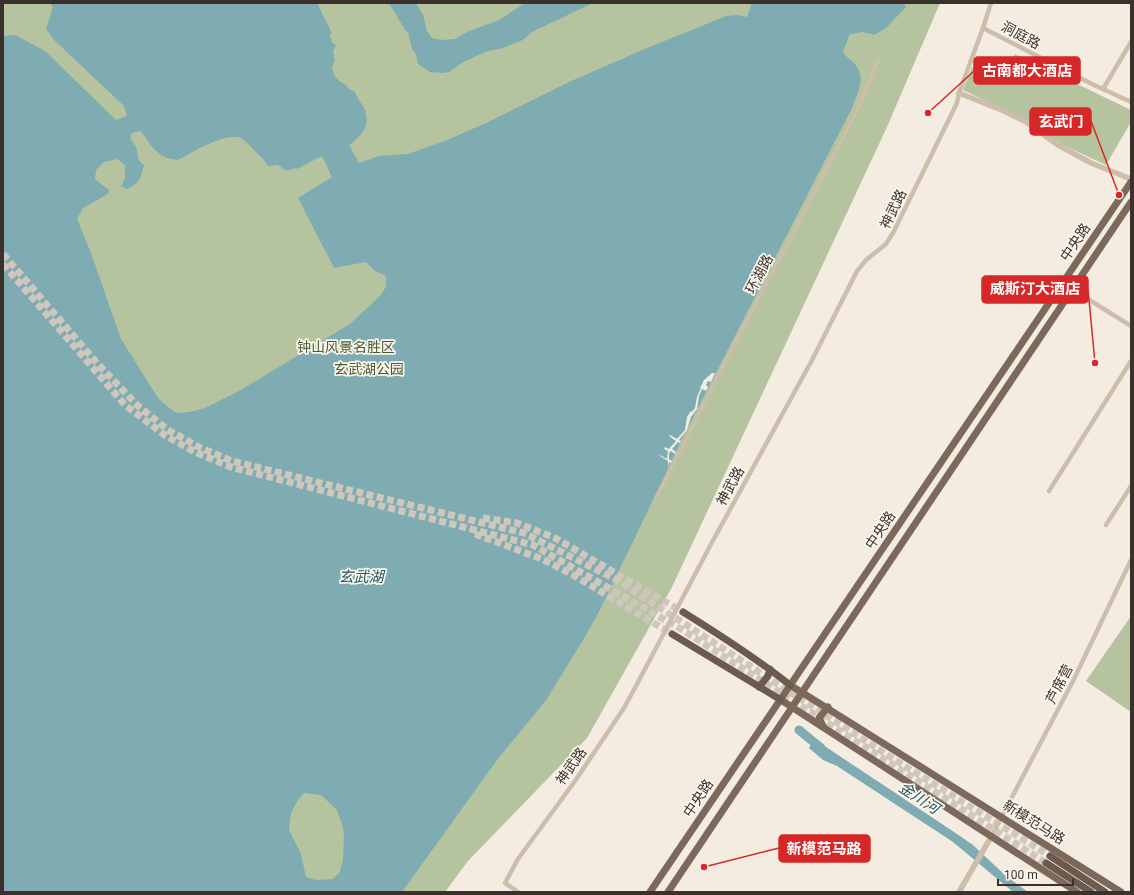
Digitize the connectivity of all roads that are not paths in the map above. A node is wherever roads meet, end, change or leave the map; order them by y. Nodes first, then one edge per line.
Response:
1 (991, 3) edge
2 (983, 28) junction
3 (1131, 42) edge
4 (878, 60) dead end
5 (1103, 89) junction
6 (959, 93) junction
7 (1131, 102) edge
8 (1131, 180) edge
9 (1131, 202) edge
10 (1072, 289) junction
11 (1131, 326) edge
12 (1131, 361) edge
13 (1131, 486) edge
14 (1049, 491) dead end
15 (656, 497) dead end
16 (1106, 525) dead end
17 (1131, 560) edge
18 (683, 612) tunnel mouth
19 (672, 634) tunnel mouth
20 (770, 669) junction
21 (790, 685) junction
22 (759, 687) junction
23 (803, 692) junction
24 (781, 700) junction
25 (828, 707) junction
26 (793, 708) junction
27 (823, 726) junction
28 (1002, 817) junction
29 (991, 837) junction
30 (1050, 856) tunnel mouth
31 (1046, 863) tunnel mouth
32 (518, 892) edge
33 (650, 892) edge
34 (668, 892) edge
35 (959, 892) edge
36 (1077, 892) edge
37 (1091, 892) edge
38 (1106, 892) edge
39 (1121, 892) edge

1 - 2 street, 洞庭路
2 - 5 street, 洞庭路
2 - 6 street, 神武路
3 - 5 street
4 - 15 street, 环湖路
5 - 7 street, 洞庭路
6 - 8 street
6 - 32 street, 神武路, bridge
8 - 21 main road, 中央路
9 - 10 main road, 中央路
10 - 11 street
10 - 23 main road, 中央路
12 - 14 street
13 - 16 street
17 - 28 street, 芦席营
18 - 20 highway
19 - 22 highway
20 - 21 highway
20 - 22 highway
21 - 23 main road, 新模范马路
21 - 24 main road, 中央路
22 - 24 highway
23 - 25 main road, 新模范马路
23 - 26 main road, 中央路
24 - 26 main road
24 - 33 main road, 中央路
25 - 27 main road
25 - 28 main road, 新模范马路
26 - 27 main road
26 - 34 main road, 中央路
27 - 29 main road
28 - 29 street, 芦席营
28 - 39 main road, 新模范马路
29 - 35 street
29 - 36 main road
30 - 38 highway
31 - 37 highway

